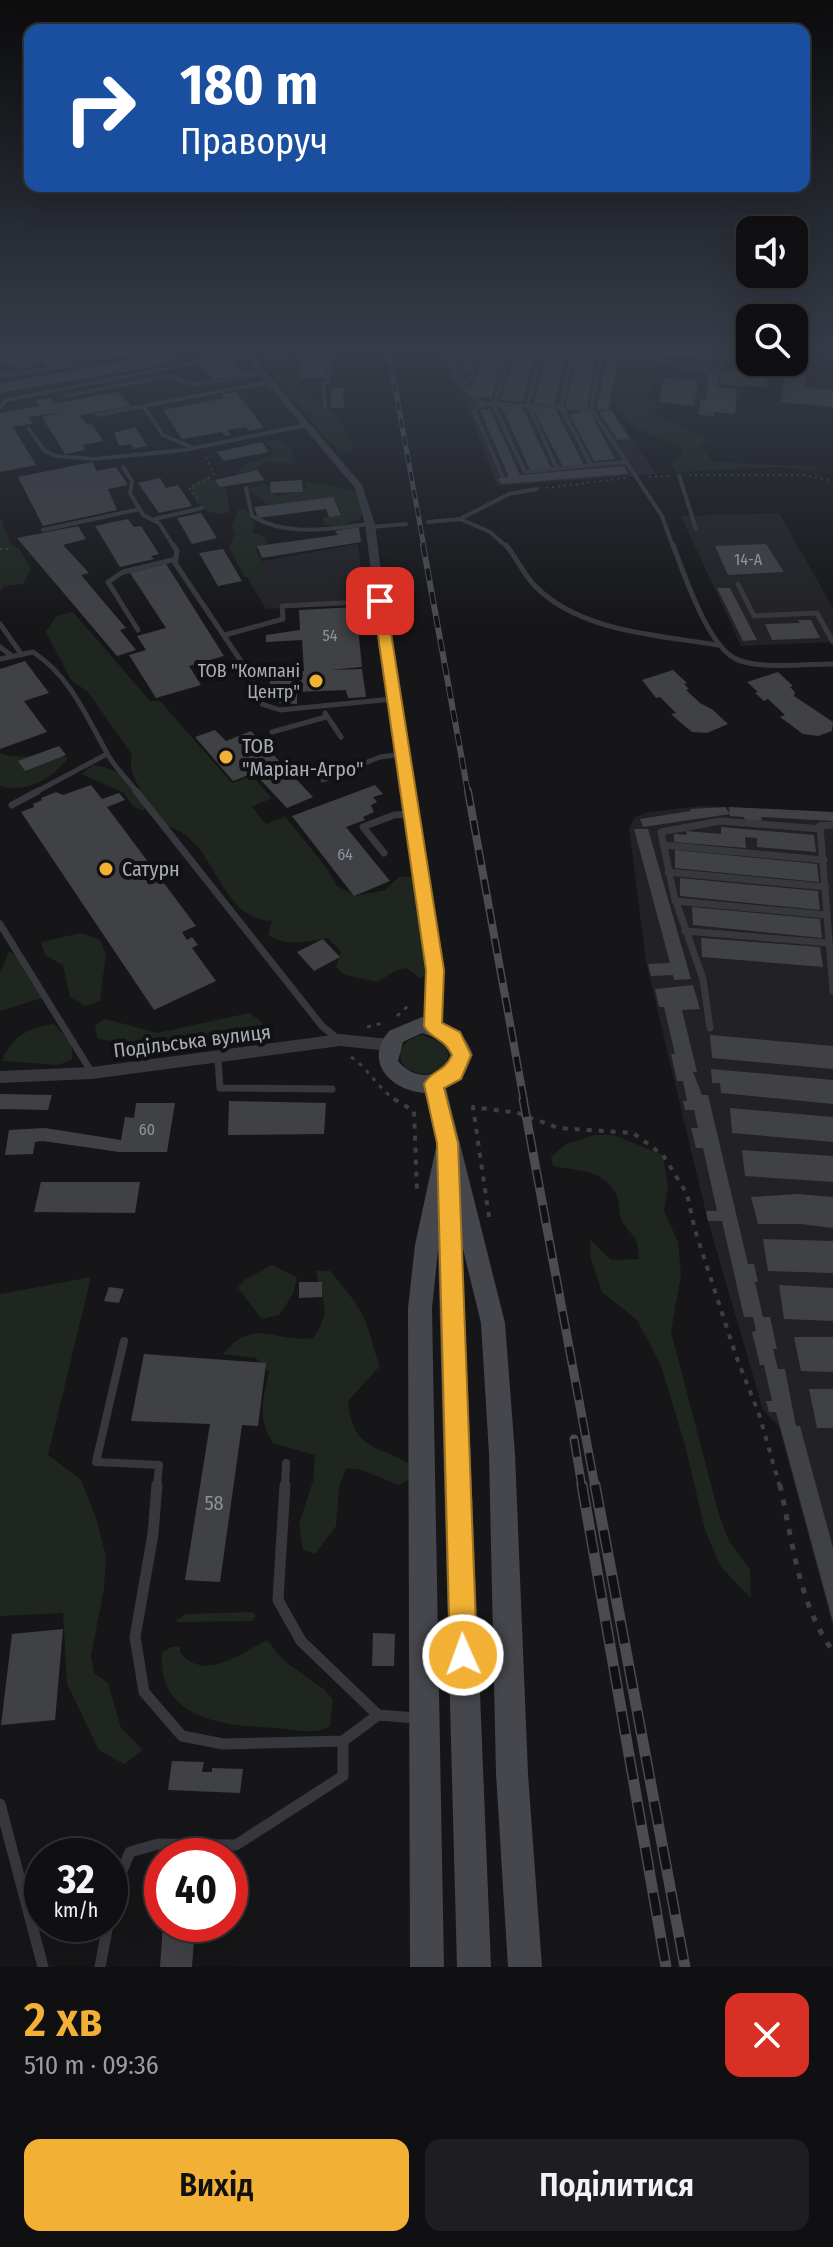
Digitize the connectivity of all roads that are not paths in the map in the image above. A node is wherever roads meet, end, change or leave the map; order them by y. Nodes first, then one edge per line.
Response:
1 (37, 440) edge
2 (174, 440) edge
3 (234, 440) edge
4 (319, 440) edge
5 (487, 440) edge
6 (511, 440) edge
7 (544, 440) edge
8 (578, 440) edge
9 (610, 440) edge
10 (193, 448) junction
11 (624, 462) junction
12 (591, 465) junction
13 (123, 467) dead end
14 (557, 469) junction
15 (502, 475) dead end
16 (679, 475) road end
17 (246, 488) dead end
18 (537, 489) road end
19 (202, 508) road end
20 (140, 509) junction
21 (155, 519) junction
22 (460, 519) junction
23 (428, 522) dead end
24 (406, 524) dead end
25 (370, 525) junction
26 (696, 529) dead end
27 (43, 530) dead end
28 (176, 559) junction
29 (738, 584) dead end
30 (380, 601) junction
31 (0, 624) edge
32 (138, 630) dead end
33 (225, 635) junction
34 (833, 642) edge
35 (718, 645) junction
36 (0, 647) edge
37 (22, 655) junction
38 (12, 656) junction
39 (0, 659) edge
40 (833, 664) edge
41 (393, 699) junction
42 (324, 707) junction
43 (326, 717) junction
44 (272, 732) dead end
45 (341, 737) dead end
46 (107, 754) junction
47 (403, 754) junction
48 (323, 780) dead end
49 (12, 805) dead end
50 (413, 814) junction
51 (833, 825) edge
52 (821, 829) junction
53 (663, 845) junction
54 (384, 853) dead end
55 (824, 860) junction
56 (668, 872) junction
57 (826, 887) junction
58 (675, 901) junction
59 (827, 915) junction
60 (0, 924) edge
61 (685, 931) junction
62 (829, 943) junction
63 (833, 991) edge
64 (433, 1026) junction
65 (710, 1028) dead end
66 (340, 1040) junction
67 (389, 1045) junction
68 (218, 1059) junction
69 (92, 1073) junction
70 (0, 1077) edge
71 (434, 1084) junction
72 (332, 1089) dead end
73 (448, 1143) junction
74 (124, 1341) dead end
75 (286, 1463) dead end
76 (378, 1715) junction
77 (422, 1719) junction
78 (343, 1741) junction
79 (0, 1804) edge
80 (128, 1857) edge
81 (105, 1942) edge
82 (43, 1967) edge
83 (100, 1967) edge
84 (427, 1967) edge
85 (474, 1967) edge
86 (525, 1967) edge

1 - 10 lane
2 - 10 lane
3 - 10 lane
4 - 25 street
5 - 15 lane
6 - 14 lane
7 - 14 lane
8 - 12 lane
9 - 11 lane
11 - 12 lane
11 - 35 lane
12 - 14 lane
13 - 20 lane
16 - 26 lane
17 - 25 lane
18 - 22 lane
19 - 21 lane
20 - 21 lane
20 - 27 lane
21 - 28 lane
22 - 23 lane
22 - 35 lane
24 - 25 lane
25 - 30 street
28 - 32 lane
28 - 33 lane
29 - 34 lane
30 - 33 lane
30 - 41 street
31 - 37 lane
33 - 42 lane
35 - 40 lane
36 - 38 lane
37 - 38 lane
37 - 46 lane
38 - 39 lane
41 - 42 lane
41 - 47 street
42 - 43 lane
43 - 44 lane
43 - 45 lane
46 - 49 lane
46 - 66 lane
47 - 48 lane
47 - 50 street
50 - 54 lane
50 - 64 street
51 - 52 lane
52 - 53 lane
52 - 55 lane
53 - 55 lane
53 - 56 lane
55 - 57 lane
56 - 57 lane
56 - 58 lane
57 - 59 lane
58 - 59 lane
58 - 61 lane
59 - 62 lane
60 - 69 lane
61 - 62 lane
61 - 65 lane
62 - 63 lane
64 - 67 street
64 - 71 street
66 - 67 street, Подільська вулиця
66 - 68 street, Подільська вулиця
67 - 71 street
68 - 69 street, Подільська вулиця
68 - 72 lane
69 - 70 street, Подільська вулиця
71 - 73 street
73 - 77 street
73 - 85 street
73 - 86 street
74 - 78 lane
75 - 76 lane
76 - 77 lane
76 - 78 lane
77 - 84 street
78 - 80 lane
79 - 82 lane
81 - 83 lane

